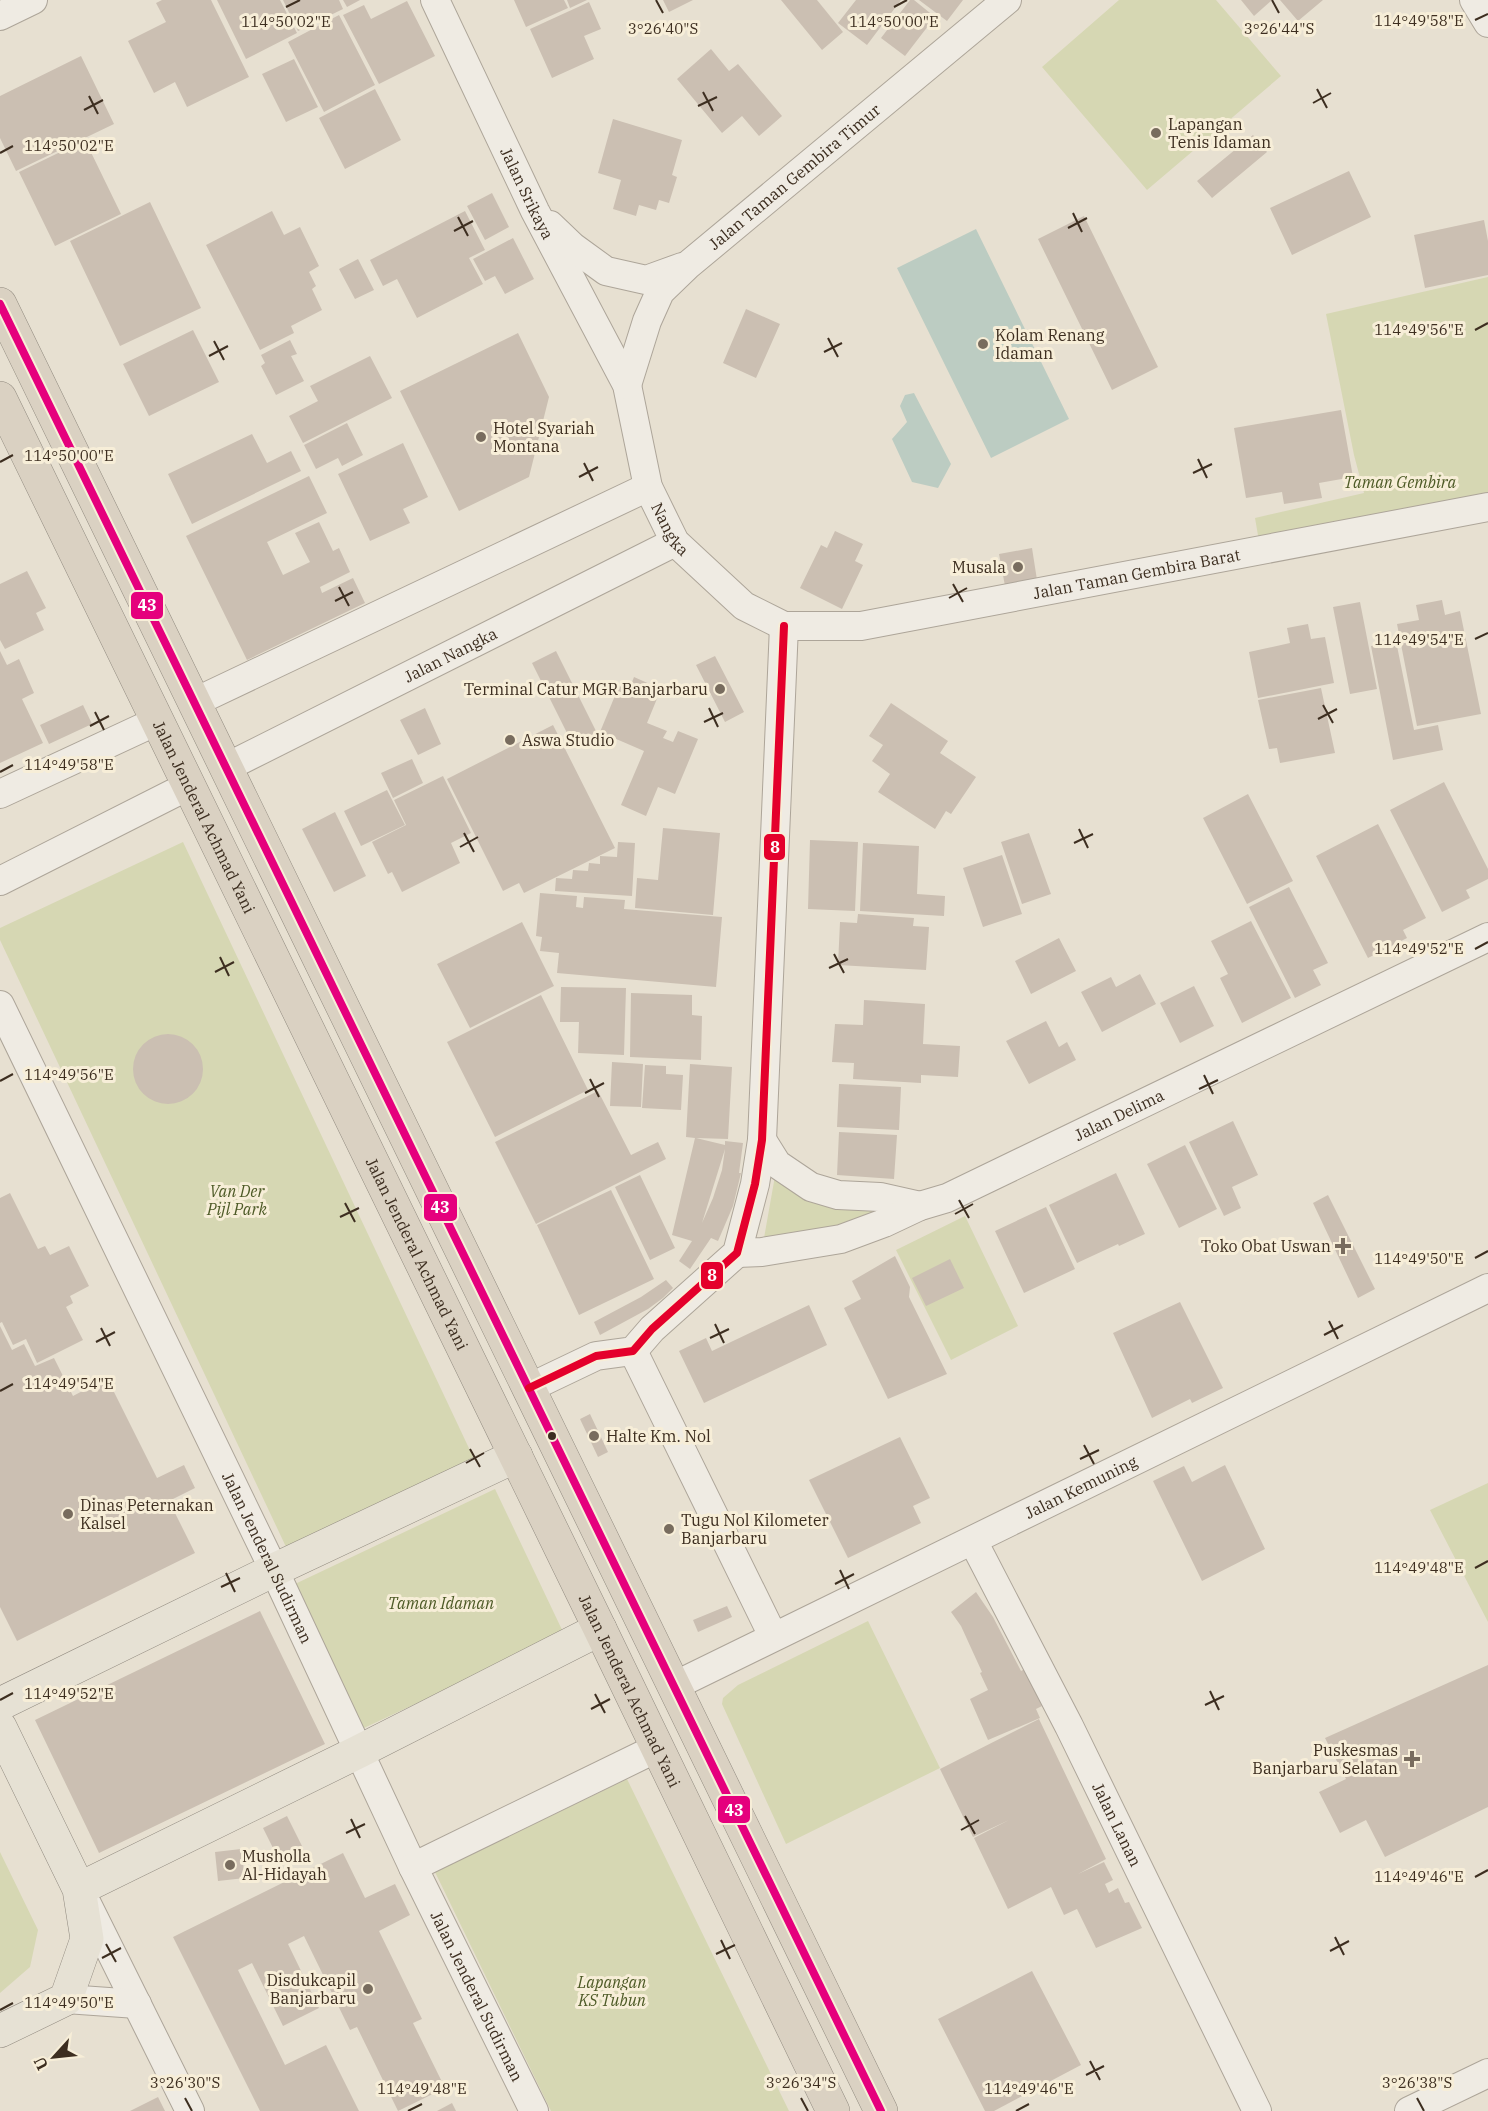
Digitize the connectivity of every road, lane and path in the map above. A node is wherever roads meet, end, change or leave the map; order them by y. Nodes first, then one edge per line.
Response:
1 (33, 0) edge
2 (435, 0) edge
3 (1007, 0) edge
4 (1474, 0) edge
5 (0, 16) edge
6 (1488, 23) edge
7 (535, 211) junction
8 (687, 265) junction
9 (0, 304) edge
10 (627, 385) junction
11 (0, 398) edge
12 (648, 487) junction
13 (1488, 507) edge
14 (675, 542) junction
15 (784, 626) junction
16 (195, 702) junction
17 (157, 721) junction
18 (227, 767) junction
19 (188, 786) junction
20 (0, 794) edge
21 (0, 881) edge
22 (1488, 938) edge
23 (0, 1005) edge
24 (762, 1140) junction
25 (920, 1206) junction
26 (736, 1253) junction
27 (1488, 1288) edge
28 (633, 1351) junction
29 (529, 1388) junction
30 (516, 1456) junction
31 (973, 1541) junction
32 (274, 1570) junction
33 (600, 1629) junction
34 (773, 1636) junction
35 (674, 1686) junction
36 (0, 1704) edge
37 (0, 1727) edge
38 (657, 1748) junction
39 (358, 1752) junction
40 (413, 1867) junction
41 (80, 1889) junction
42 (66, 1999) junction
43 (137, 2004) junction
44 (0, 2031) edge
45 (844, 2037) junction
46 (805, 2055) junction
47 (1488, 2073) edge
48 (190, 2111) edge
49 (534, 2111) edge
50 (833, 2111) edge
51 (881, 2111) edge
52 (1257, 2111) edge
53 (1409, 2111) edge

1 - 5 street
2 - 7 street, Jalan Srikaya
3 - 8 street, Jalan Taman Gembira Timur
4 - 6 street
7 - 8 street
7 - 10 street, Jalan Srikaya
8 - 10 street, Jalan Taman Gembira Timur
9 - 16 highway
10 - 12 street, Nangka
11 - 17 highway, Jalan Jenderal Achmad Yani
12 - 14 street, Nangka
12 - 16 street
13 - 15 street, Jalan Taman Gembira Barat
14 - 15 street, Nangka
14 - 18 street, Jalan Nangka
15 - 24 street
16 - 18 highway
17 - 19 highway, Jalan Jenderal Achmad Yani
17 - 20 street
18 - 29 highway
19 - 21 street
19 - 30 highway, Jalan Jenderal Achmad Yani
22 - 25 street, Jalan Delima
23 - 32 street, Jalan Jenderal Sudirman
24 - 25 street
24 - 26 street
25 - 26 street, Jalan Delima
26 - 28 street
27 - 31 street, Jalan Kemuning
28 - 29 street
28 - 34 street
29 - 35 highway
30 - 32 main road
30 - 33 highway, Jalan Jenderal Achmad Yani
31 - 34 street, Jalan Kemuning
31 - 52 street, Jalan Lanan
32 - 36 main road
32 - 39 street, Jalan Jenderal Sudirman
33 - 38 highway, Jalan Jenderal Achmad Yani
33 - 39 main road
34 - 35 street, Jalan Kemuning
35 - 45 highway
37 - 41 main road
38 - 40 street
38 - 46 highway, Jalan Jenderal Achmad Yani
39 - 40 street, Jalan Jenderal Sudirman
39 - 41 main road
40 - 49 street, Jalan Jenderal Sudirman
41 - 42 main road
41 - 43 street
42 - 43 street
42 - 44 main road
43 - 48 street
45 - 46 highway
45 - 51 highway
46 - 50 highway, Jalan Jenderal Achmad Yani
47 - 53 street

